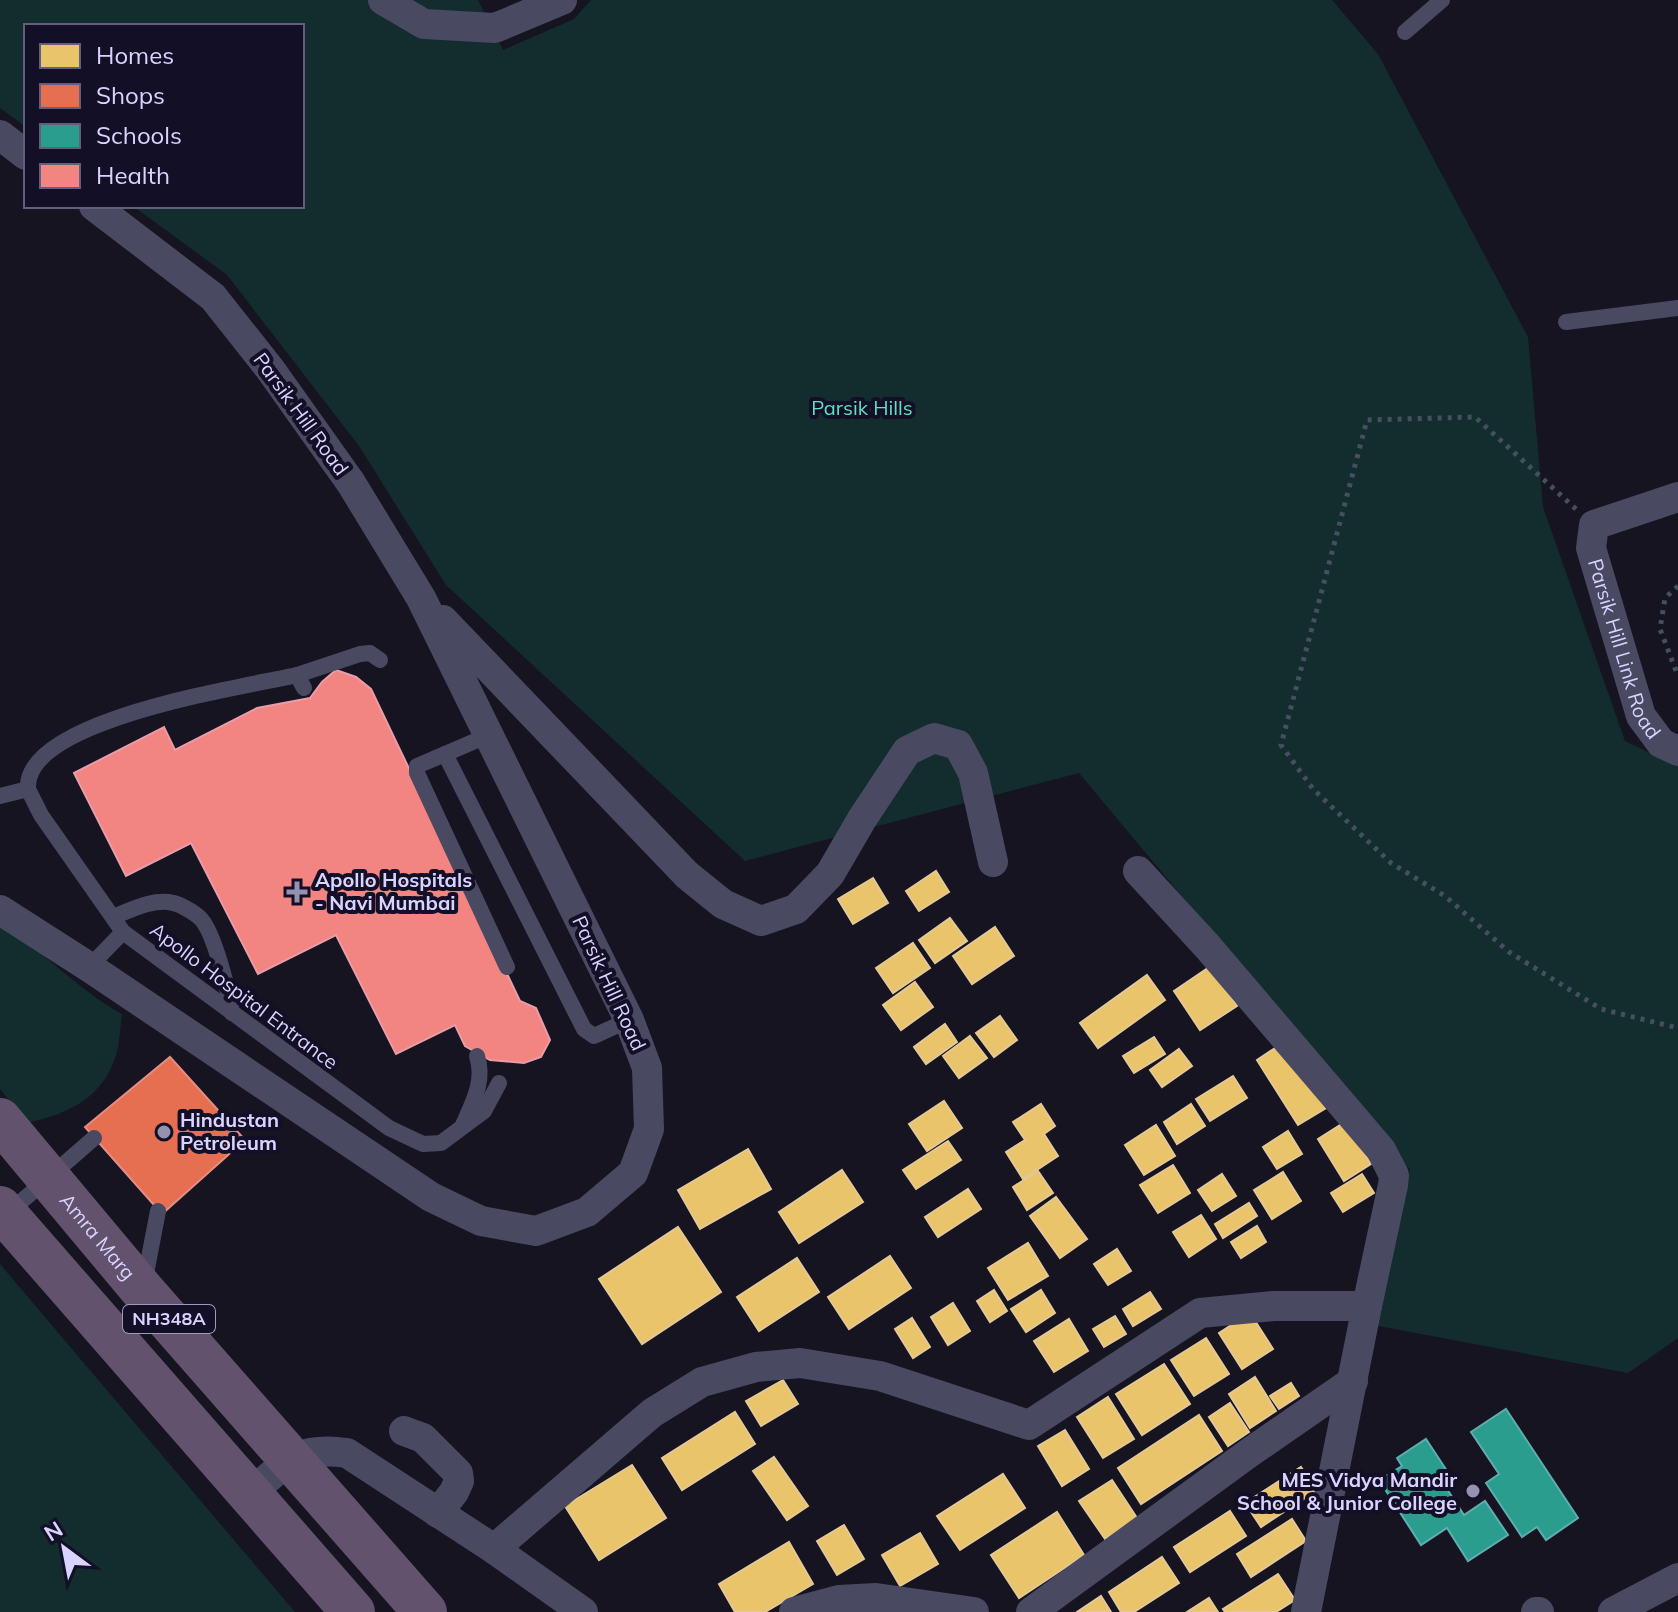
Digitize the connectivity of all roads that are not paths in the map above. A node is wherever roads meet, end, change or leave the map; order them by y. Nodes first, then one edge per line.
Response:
1 (383, 0) edge
2 (562, 0) edge
3 (1442, 0) edge
4 (1405, 32) dead end
5 (0, 137) edge
6 (24, 154) edge
7 (97, 208) edge
8 (1678, 308) edge
9 (1566, 322) dead end
10 (1678, 497) edge
11 (421, 598) junction
12 (380, 660) dead end
13 (489, 735) junction
14 (1678, 751) edge
15 (445, 754) junction
16 (28, 789) junction
17 (0, 796) edge
18 (993, 862) dead end
19 (1138, 871) dead end
20 (0, 910) edge
21 (113, 917) junction
22 (123, 932) junction
23 (89, 967) junction
24 (507, 967) dead end
25 (232, 1013) junction
26 (629, 1020) junction
27 (477, 1056) dead end
28 (499, 1083) dead end
29 (0, 1120) edge
30 (461, 1130) junction
31 (94, 1138) dead end
32 (47, 1179) junction
33 (158, 1211) dead end
34 (3, 1212) edge
35 (143, 1291) junction
36 (1367, 1306) junction
37 (1353, 1381) junction
38 (404, 1431) dead end
39 (292, 1458) junction
40 (250, 1494) junction
41 (438, 1513) junction
42 (494, 1549) junction
43 (1678, 1578) edge
44 (353, 1612) edge
45 (425, 1612) edge
46 (583, 1612) edge
47 (794, 1612) edge
48 (974, 1612) edge
49 (1031, 1612) edge
50 (1306, 1612) edge
51 (1613, 1612) edge

1 - 2 street
3 - 4 lane
5 - 6 street
7 - 11 street, Parsik Hill Road
8 - 9 lane
10 - 14 street, Parsik Hill Link Road
11 - 13 street, Parsik Hill Road
11 - 18 street
12 - 16 lane
13 - 15 lane
13 - 26 street, Parsik Hill Road
15 - 24 lane
15 - 26 lane
16 - 17 lane
16 - 21 lane, Apollo Hospital Entrance
19 - 36 street
20 - 23 street, Parsik Hill Road
21 - 22 lane, Apollo Hospital Entrance
21 - 25 lane
22 - 23 lane
22 - 25 lane, Apollo Hospital Entrance
23 - 26 street, Parsik Hill Road
25 - 30 lane, Apollo Hospital Entrance
27 - 30 lane
28 - 30 lane, Apollo Hospital Entrance
29 - 32 highway, Amra Marg / NH348A
31 - 32 lane
32 - 34 lane
32 - 35 highway, Amra Marg / NH348A
33 - 35 lane
34 - 40 highway, NH348A
35 - 39 highway, Amra Marg / NH348A
36 - 37 street
36 - 42 street
37 - 49 street
37 - 50 street
38 - 41 street
39 - 40 street
39 - 41 street
39 - 45 highway, NH348A
40 - 44 highway, NH348A
41 - 42 street
42 - 46 street
43 - 51 street
47 - 48 street

